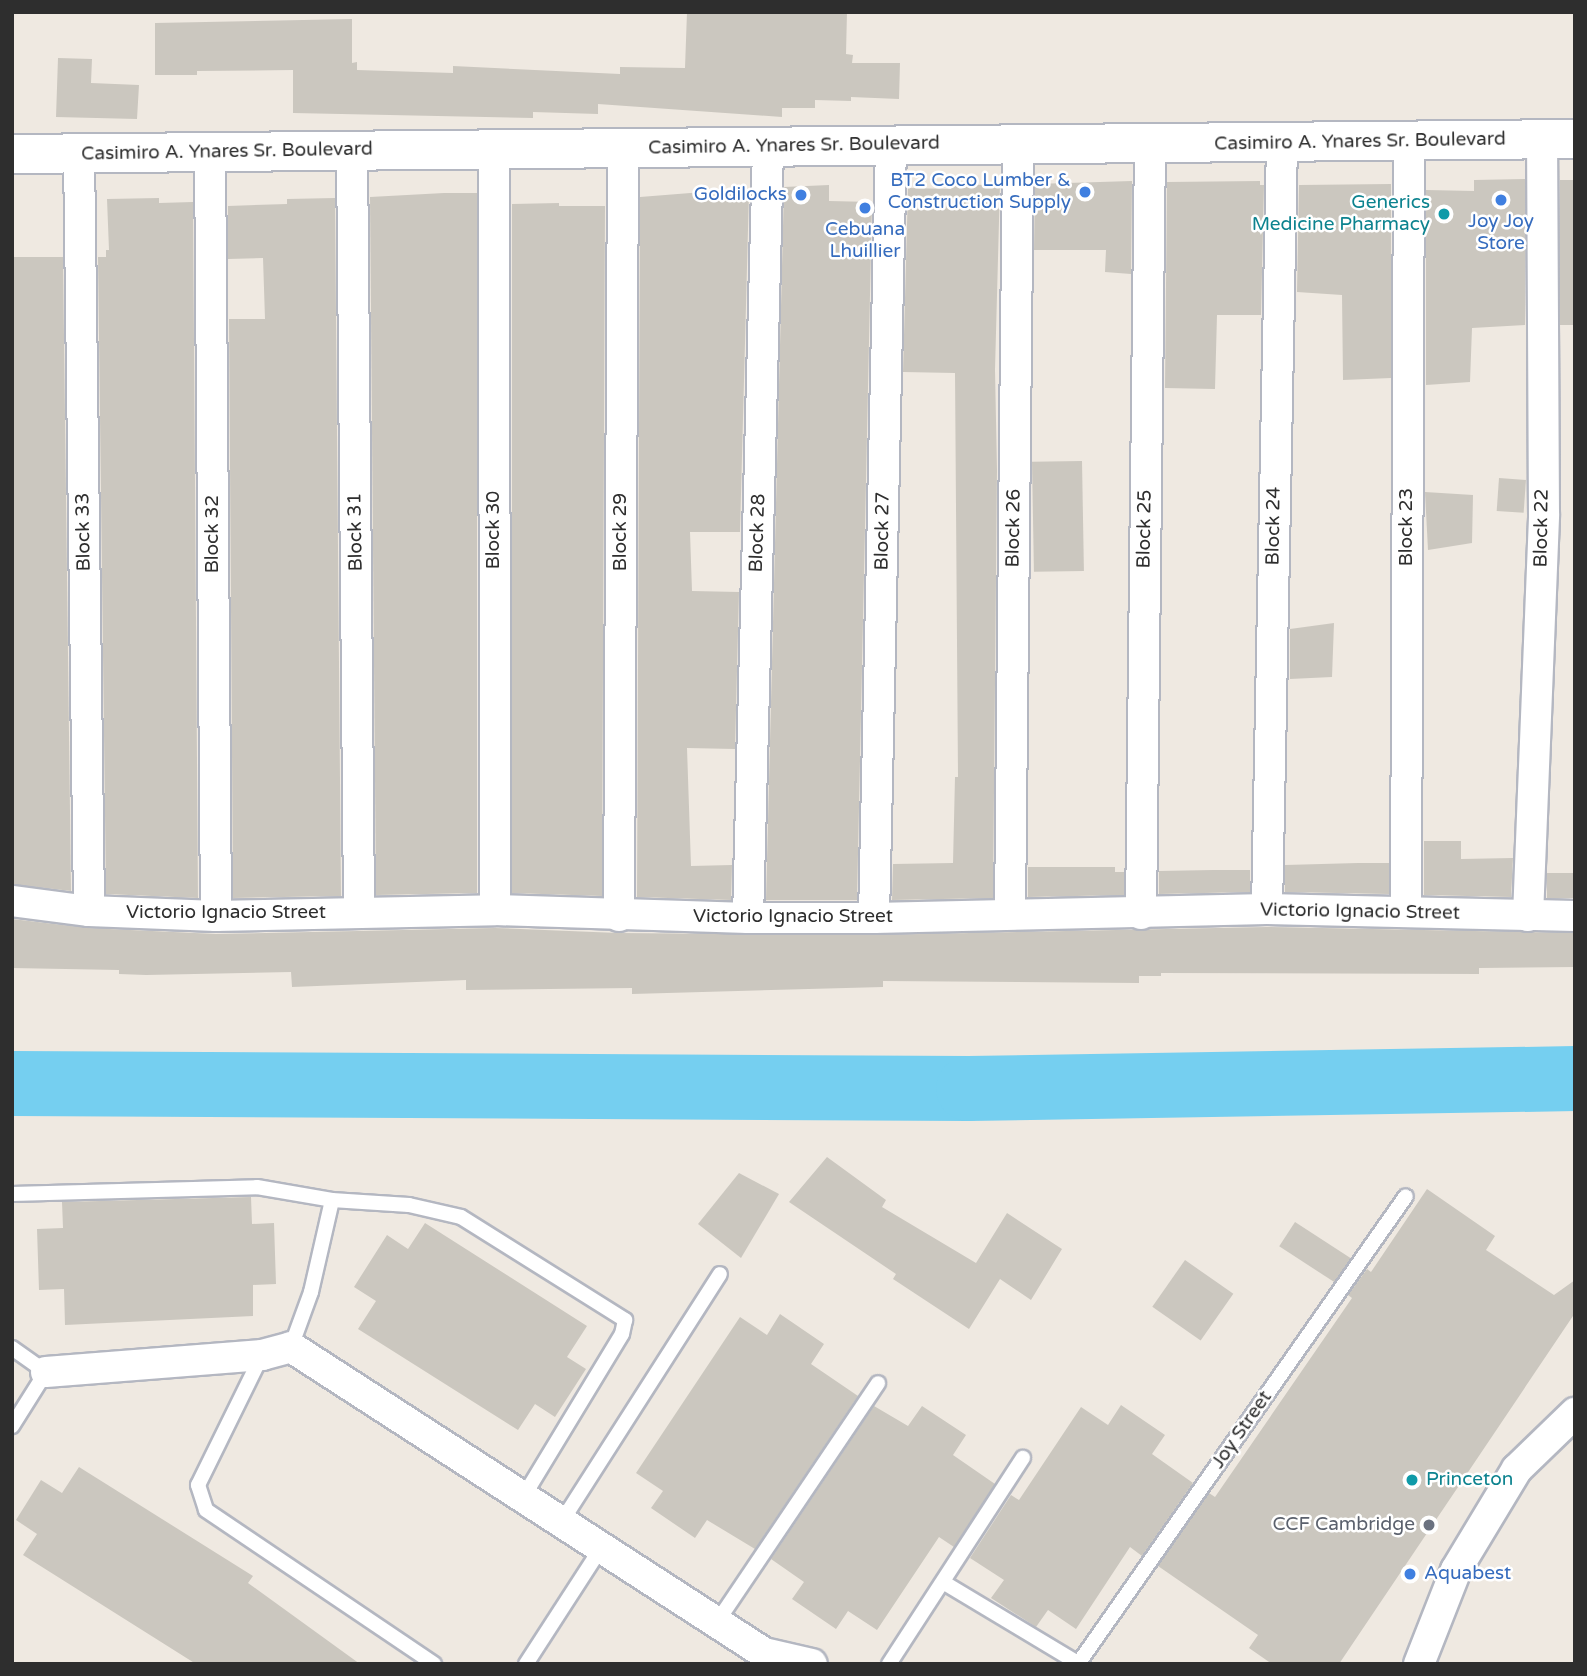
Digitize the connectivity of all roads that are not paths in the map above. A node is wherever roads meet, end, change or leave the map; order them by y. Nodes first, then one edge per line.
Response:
1 (1559, 139) edge
2 (1409, 141) junction
3 (1282, 142) junction
4 (891, 144) junction
5 (1018, 144) junction
6 (1150, 144) junction
7 (768, 147) junction
8 (623, 148) junction
9 (494, 150) junction
10 (352, 151) junction
11 (210, 152) junction
12 (79, 153) junction
13 (12, 154) edge
14 (12, 901) edge
15 (1267, 909) junction
16 (495, 910) junction
17 (89, 911) junction
18 (1406, 912) junction
19 (359, 913) junction
20 (1010, 913) junction
21 (1141, 914) junction
22 (216, 916) junction
23 (619, 916) junction
24 (1528, 916) junction
25 (1575, 916) edge
26 (874, 918) junction
27 (748, 919) junction
28 (12, 1194) edge
29 (1406, 1196) dead end
30 (332, 1200) junction
31 (720, 1274) dead end
32 (291, 1347) junction
33 (12, 1348) edge
34 (262, 1355) junction
35 (46, 1372) junction
36 (878, 1383) dead end
37 (1575, 1413) edge
38 (12, 1426) edge
39 (1023, 1458) dead end
40 (524, 1496) junction
41 (562, 1521) junction
42 (601, 1548) junction
43 (943, 1581) junction
44 (717, 1622) junction
45 (1078, 1663) edge
46 (434, 1664) edge
47 (526, 1664) edge
48 (812, 1664) edge
49 (889, 1664) edge
50 (1419, 1664) edge

1 - 2 main road, Casimiro A. Ynares Sr. Boulevard
1 - 24 street, Block 22
2 - 3 main road, Casimiro A. Ynares Sr. Boulevard
2 - 18 street, Block 23
3 - 6 main road, Casimiro A. Ynares Sr. Boulevard
3 - 15 street, Block 24
4 - 5 main road, Casimiro A. Ynares Sr. Boulevard
4 - 7 main road, Casimiro A. Ynares Sr. Boulevard
4 - 26 street, Block 27
5 - 6 main road, Casimiro A. Ynares Sr. Boulevard
5 - 20 street, Block 26
6 - 21 street, Block 25
7 - 8 main road, Casimiro A. Ynares Sr. Boulevard
7 - 27 street, Block 28
8 - 9 main road, Casimiro A. Ynares Sr. Boulevard
8 - 23 street, Block 29
9 - 10 main road, Casimiro A. Ynares Sr. Boulevard
9 - 16 street, Block 30
10 - 11 main road, Casimiro A. Ynares Sr. Boulevard
10 - 19 street, Block 31
11 - 12 main road, Casimiro A. Ynares Sr. Boulevard
11 - 22 street, Block 32
12 - 13 main road, Casimiro A. Ynares Sr. Boulevard
12 - 17 street, Block 33
14 - 17 street, Victorio Ignacio Street
15 - 18 street, Victorio Ignacio Street
15 - 21 street, Victorio Ignacio Street
16 - 19 street, Victorio Ignacio Street
16 - 23 street, Victorio Ignacio Street
17 - 22 street, Victorio Ignacio Street
18 - 24 street, Victorio Ignacio Street
19 - 22 street, Victorio Ignacio Street
20 - 21 street, Victorio Ignacio Street
20 - 26 street, Victorio Ignacio Street
23 - 27 street, Victorio Ignacio Street
24 - 25 street, Victorio Ignacio Street
26 - 27 street, Victorio Ignacio Street
28 - 30 lane
29 - 45 lane, Joy Street
30 - 32 lane
30 - 40 lane
31 - 41 lane
32 - 34 street
32 - 40 street
33 - 35 lane
34 - 35 street
34 - 46 lane
35 - 38 lane
36 - 44 lane
37 - 50 street
39 - 43 lane
40 - 41 street
41 - 42 street
42 - 44 street
42 - 47 lane
43 - 45 lane
43 - 49 lane
44 - 48 street

